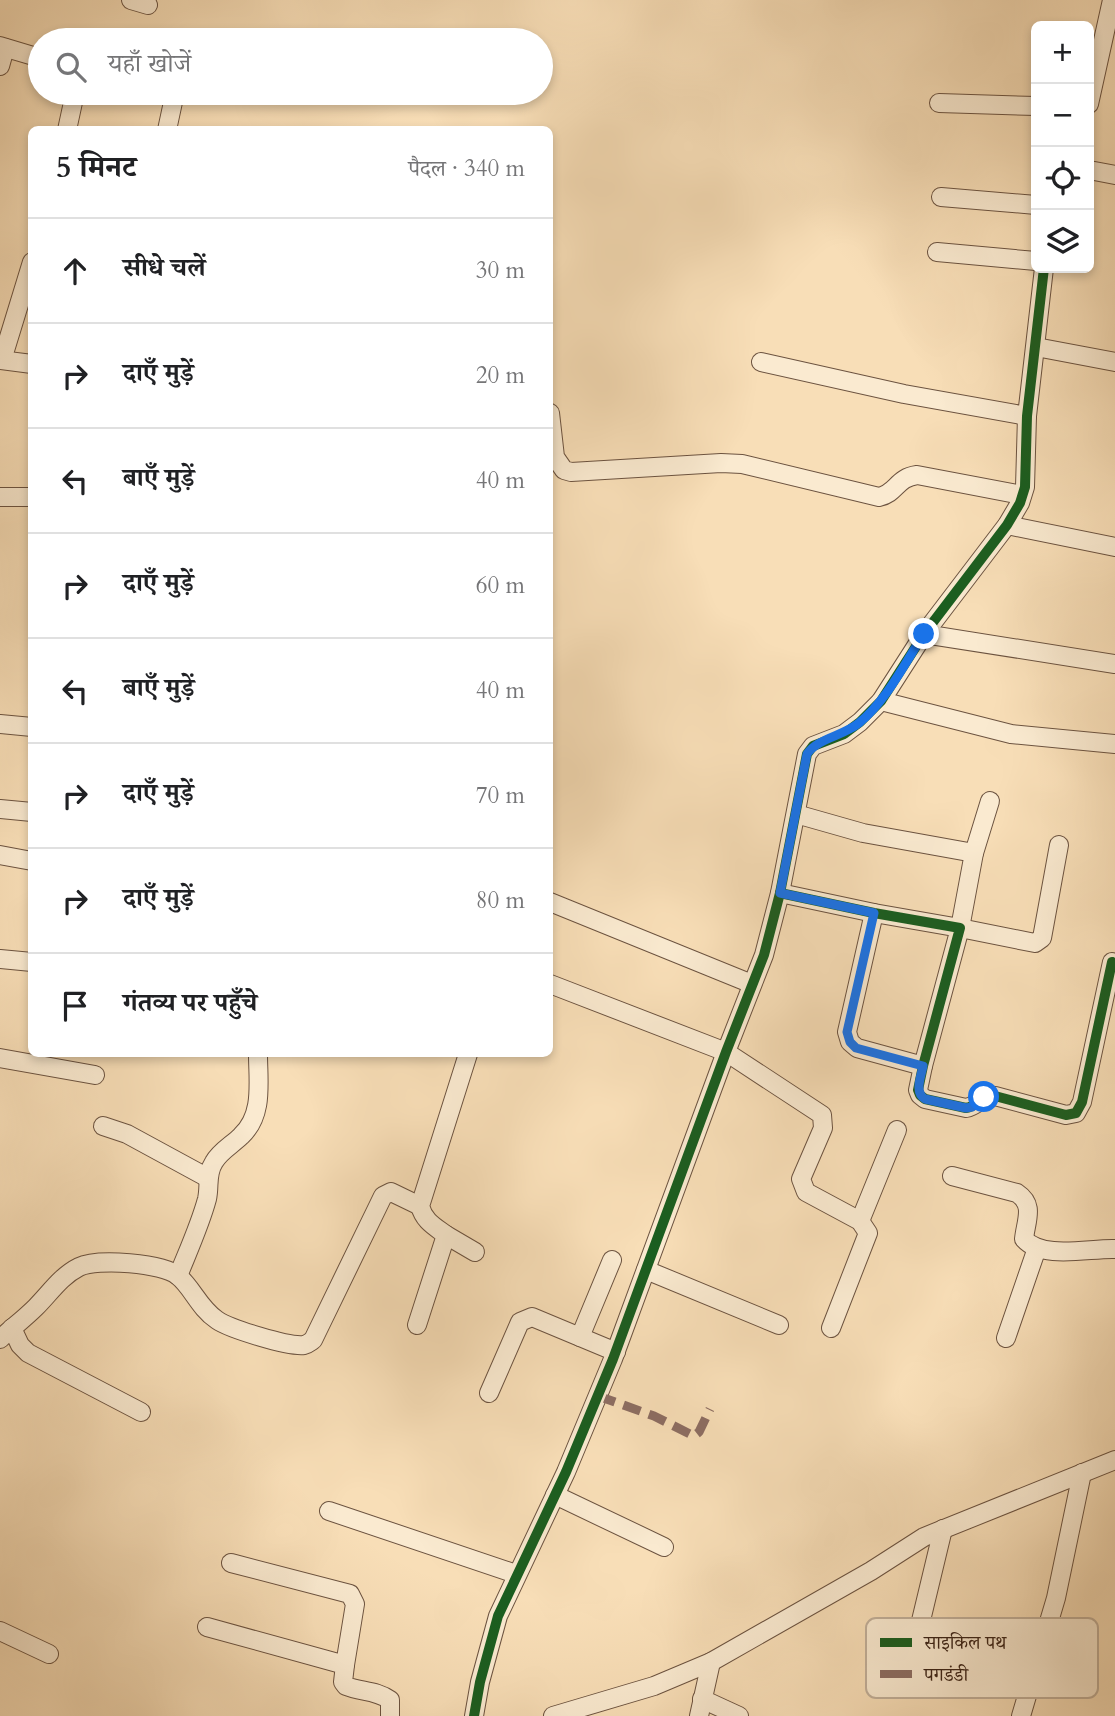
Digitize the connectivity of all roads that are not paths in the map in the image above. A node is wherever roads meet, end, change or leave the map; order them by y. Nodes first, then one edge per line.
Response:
1 (1112, 0) edge
2 (3, 47) edge
3 (28, 54) edge
4 (0, 66) edge
5 (1093, 84) edge
6 (939, 103) dead end
7 (72, 105) edge
8 (173, 105) edge
9 (1031, 106) edge
10 (68, 126) edge
11 (168, 126) edge
12 (1094, 171) edge
13 (1115, 175) edge
14 (941, 197) dead end
15 (1031, 205) edge
16 (937, 252) dead end
17 (1031, 261) edge
18 (1043, 273) edge
19 (28, 275) edge
20 (1036, 346) junction
21 (1, 360) edge
22 (761, 362) dead end
23 (1115, 362) edge
24 (28, 363) edge
25 (1027, 416) junction
26 (553, 439) edge
27 (1022, 495) junction
28 (0, 497) edge
29 (28, 497) edge
30 (1007, 524) junction
31 (1115, 547) edge
32 (924, 634) junction
33 (1115, 664) edge
34 (881, 701) junction
35 (0, 724) edge
36 (28, 727) edge
37 (1115, 744) edge
38 (990, 801) dead end
39 (0, 809) edge
40 (28, 812) edge
41 (796, 814) junction
42 (1059, 845) dead end
43 (974, 853) junction
44 (0, 855) edge
45 (28, 860) edge
46 (780, 893) junction
47 (553, 903) edge
48 (874, 913) junction
49 (960, 928) junction
50 (0, 958) edge
51 (28, 962) edge
52 (1112, 962) dead end
53 (751, 984) junction
54 (553, 985) edge
55 (726, 1052) junction
56 (258, 1057) edge
57 (467, 1057) edge
58 (0, 1058) edge
59 (923, 1066) junction
60 (95, 1075) dead end
61 (103, 1126) dead end
62 (897, 1130) dead end
63 (952, 1177) dead end
64 (208, 1178) junction
65 (420, 1206) junction
66 (860, 1221) junction
67 (446, 1235) junction
68 (1037, 1248) junction
69 (1115, 1249) edge
70 (475, 1252) dead end
71 (612, 1260) dead end
72 (646, 1270) junction
73 (178, 1276) junction
74 (417, 1325) dead end
75 (779, 1325) dead end
76 (831, 1328) dead end
77 (6, 1333) edge
78 (580, 1337) junction
79 (1006, 1338) dead end
80 (616, 1352) junction
81 (489, 1393) dead end
82 (141, 1412) dead end
83 (1115, 1460) edge
84 (1082, 1473) junction
85 (555, 1495) junction
86 (329, 1511) dead end
87 (943, 1530) junction
88 (664, 1547) dead end
89 (231, 1563) dead end
90 (516, 1574) junction
91 (922, 1618) edge
92 (1050, 1618) edge
93 (207, 1627) dead end
94 (0, 1631) edge
95 (49, 1654) dead end
96 (711, 1662) junction
97 (345, 1665) junction
98 (1026, 1698) edge
99 (701, 1708) edge
100 (390, 1716) edge
101 (474, 1716) edge
102 (553, 1716) edge
103 (739, 1716) edge
104 (1021, 1716) edge

1 - 5 street
2 - 3 street
2 - 4 street
6 - 9 street
7 - 10 street
8 - 11 street
12 - 13 street
14 - 15 street
16 - 17 street
18 - 20 street
19 - 21 street
20 - 23 street
20 - 25 street
21 - 24 street
22 - 25 street
25 - 27 street
26 - 27 street
27 - 30 street
28 - 29 street
30 - 31 street
30 - 32 street
32 - 33 street
32 - 34 street
34 - 37 street
34 - 41 street
35 - 36 street
38 - 43 street
39 - 40 street
41 - 43 street
41 - 46 street
42 - 49 street
43 - 49 street
44 - 45 street
46 - 48 street
46 - 53 street
47 - 53 street
48 - 49 street
48 - 59 street
49 - 59 street
50 - 51 street
52 - 59 street
53 - 55 street
54 - 55 street
55 - 66 street
55 - 72 street
56 - 64 street
57 - 65 street
58 - 60 street
61 - 64 street
62 - 66 street
63 - 68 street
64 - 73 street
65 - 67 street
65 - 73 street
66 - 76 street
67 - 70 street
67 - 74 street
68 - 69 street
68 - 79 street
71 - 78 street
72 - 75 street
72 - 80 street
73 - 77 street
77 - 82 street
78 - 80 street
78 - 81 street
80 - 85 street
83 - 84 street
84 - 87 street
84 - 92 street
85 - 88 street
85 - 90 street
86 - 90 street
87 - 91 street
87 - 96 street
89 - 97 street
90 - 101 street
93 - 97 street
94 - 95 street
96 - 99 street
96 - 102 street
97 - 100 street
98 - 104 street
99 - 103 street

